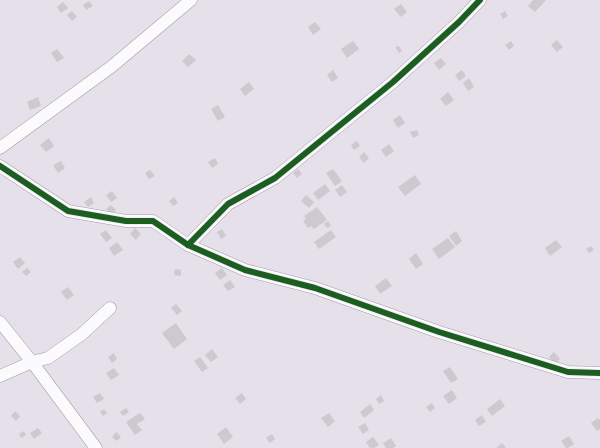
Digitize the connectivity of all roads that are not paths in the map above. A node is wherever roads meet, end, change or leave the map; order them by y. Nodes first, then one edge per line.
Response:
1 (191, 0) edge
2 (480, 0) edge
3 (0, 148) edge
4 (0, 166) edge
5 (188, 245) junction
6 (110, 308) dead end
7 (0, 322) edge
8 (32, 362) junction
9 (600, 373) edge
10 (0, 376) edge
11 (96, 448) edge

1 - 3 street
2 - 5 street
4 - 5 street
5 - 9 street
6 - 8 street
7 - 8 street
8 - 10 street
8 - 11 street

